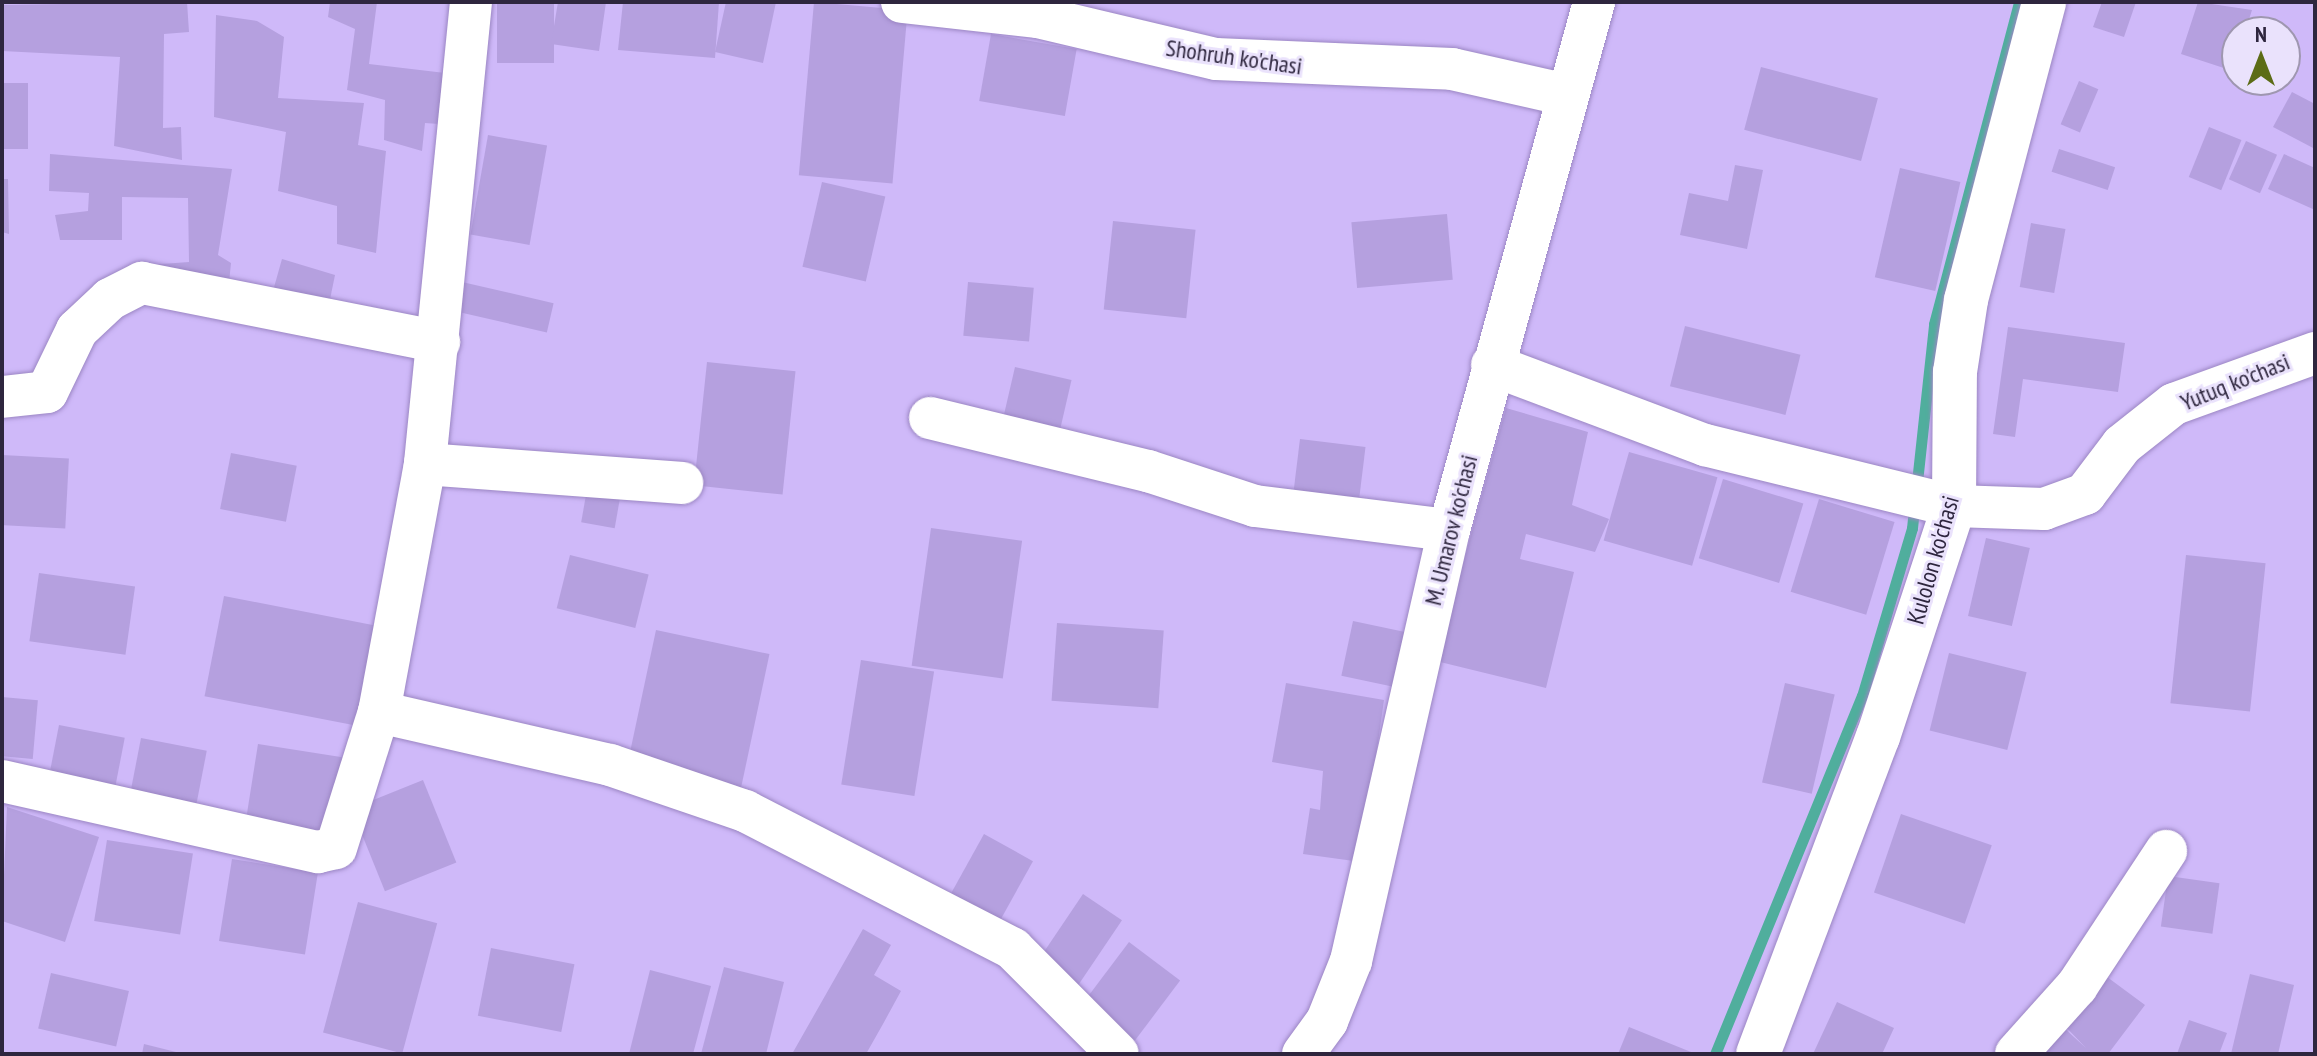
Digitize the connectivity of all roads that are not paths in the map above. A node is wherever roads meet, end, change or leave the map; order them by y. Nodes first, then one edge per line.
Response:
1 (471, 2) edge
2 (902, 2) edge
3 (1594, 2) edge
4 (2044, 2) edge
5 (1567, 95) junction
6 (439, 342) junction
7 (2315, 353) edge
8 (1492, 365) junction
9 (2, 397) edge
10 (930, 418) dead end
11 (425, 464) junction
12 (682, 483) dead end
13 (1928, 500) junction
14 (1449, 530) junction
15 (379, 712) junction
16 (2, 781) edge
17 (2166, 851) dead end
18 (1118, 1054) edge
19 (1303, 1054) edge
20 (1758, 1054) edge
21 (2016, 1054) edge

1 - 6 street
2 - 5 street, Shohruh ko'chasi
3 - 5 street, M. Umarov ko'chasi
4 - 13 main road, Kulolon ko'chasi
5 - 8 street, M. Umarov ko'chasi
6 - 9 street
6 - 11 street
7 - 13 street, Yutuq ko'chasi
8 - 13 street, Yutuq ko'chasi
8 - 14 street, M. Umarov ko'chasi
10 - 14 street
11 - 12 street
11 - 15 street
13 - 20 main road, Kulolon ko'chasi
14 - 19 street, M. Umarov ko'chasi
15 - 16 street
15 - 18 street
17 - 21 street

